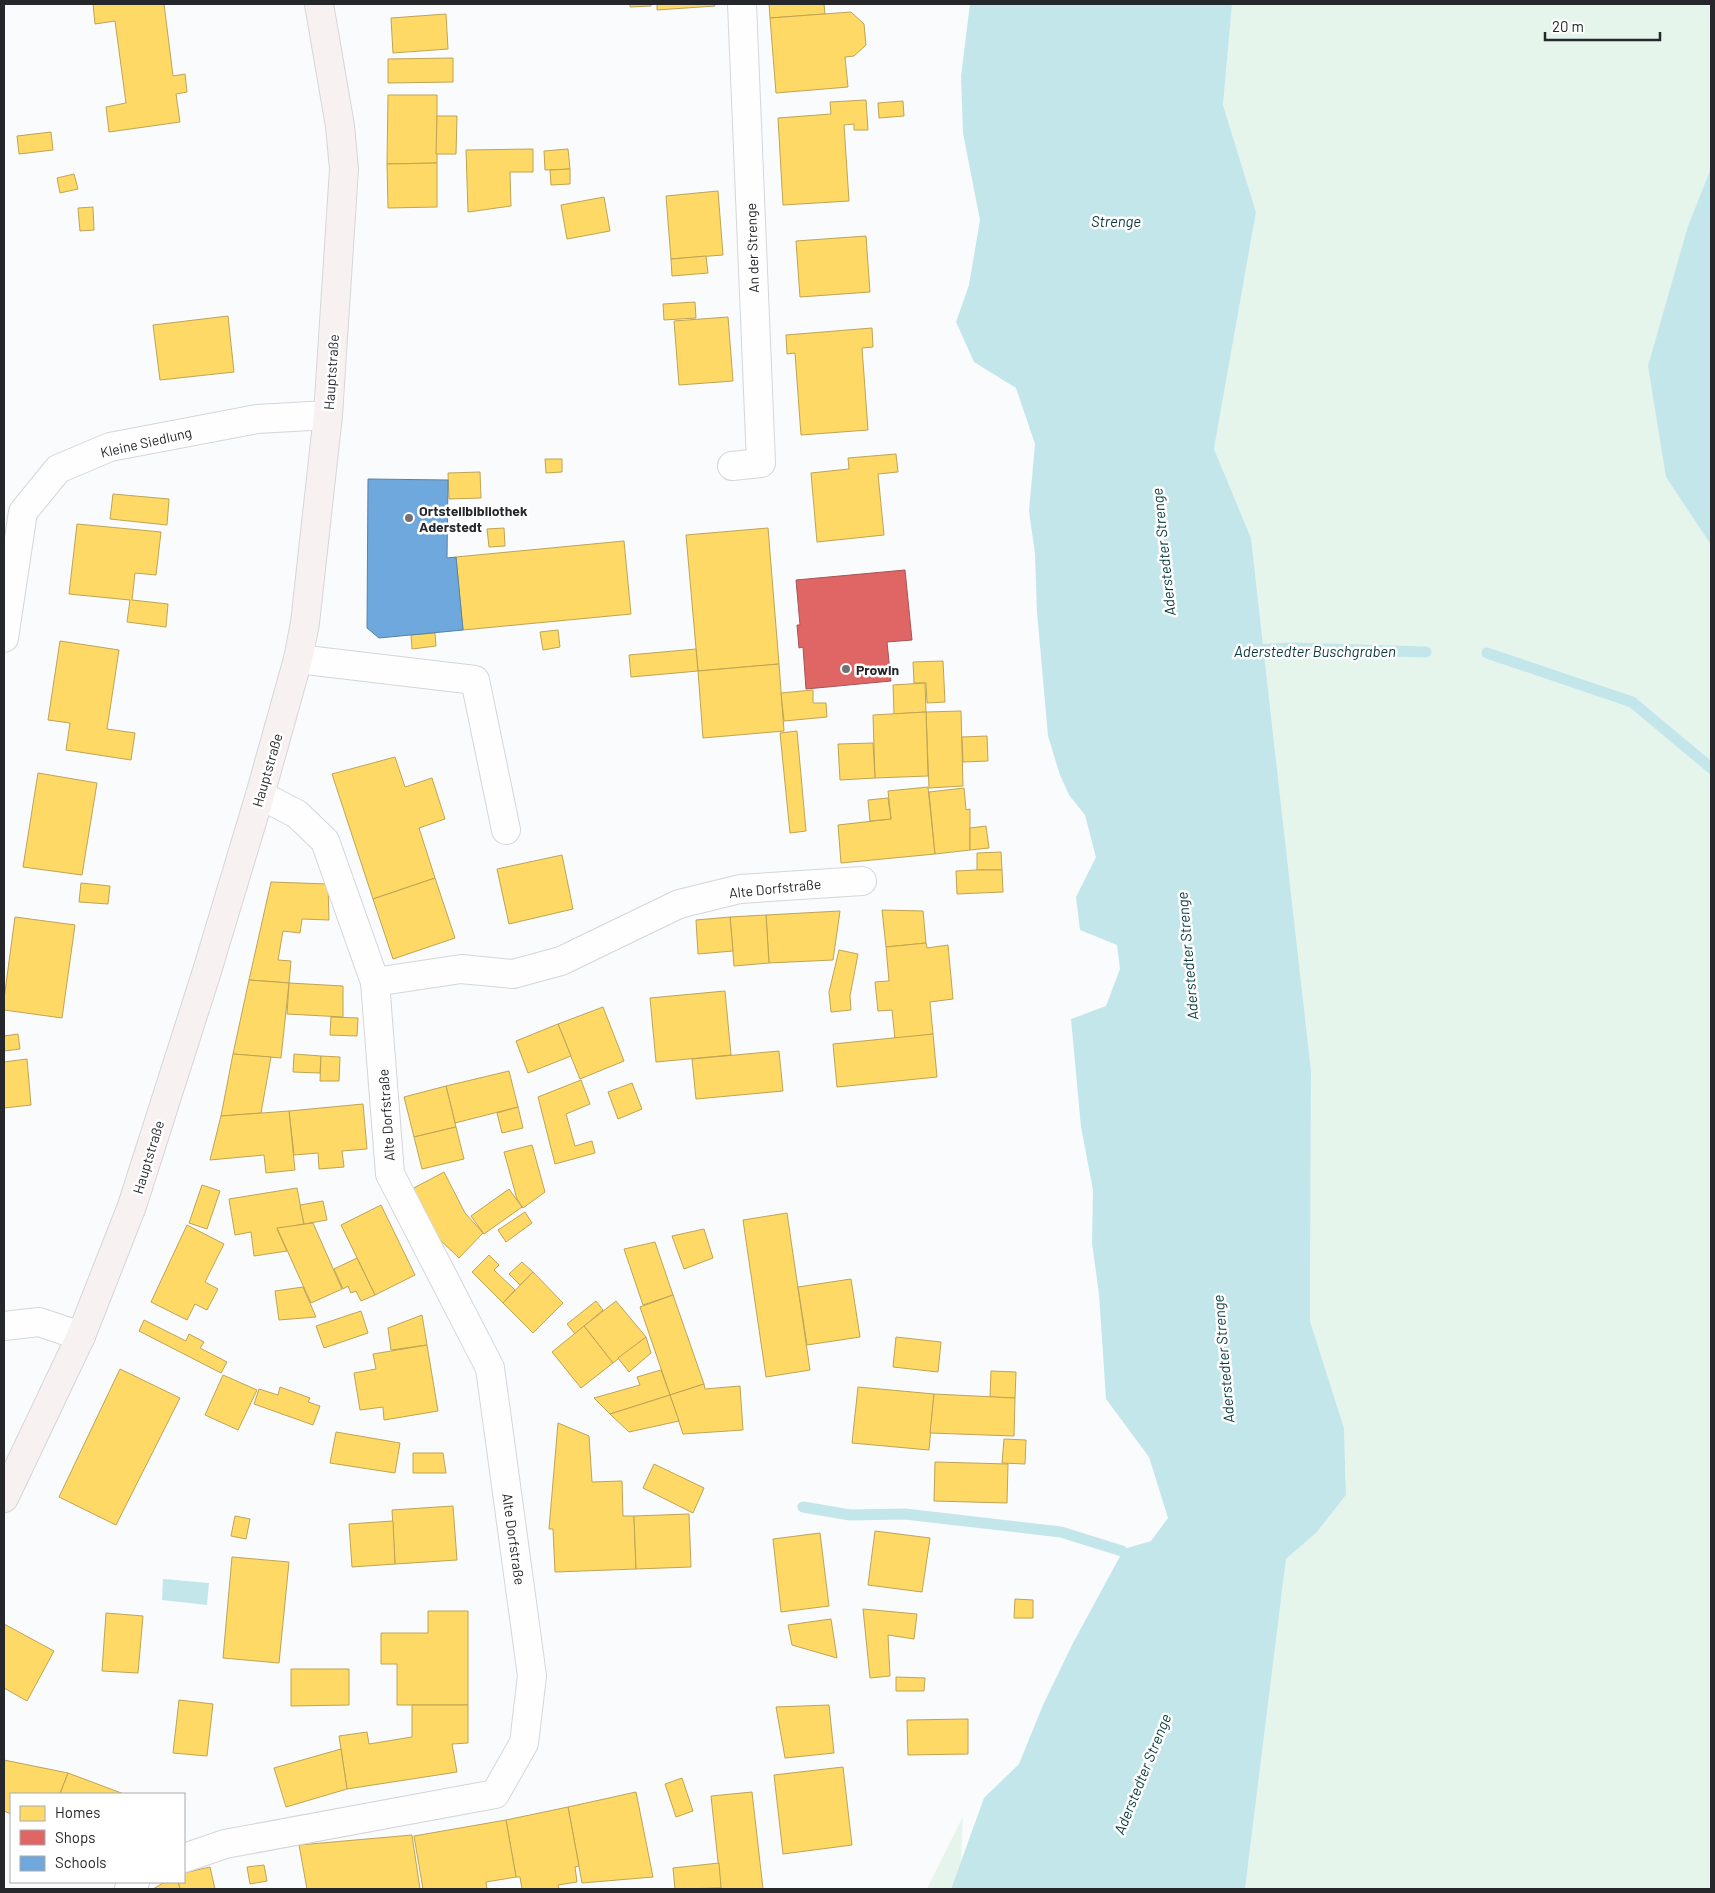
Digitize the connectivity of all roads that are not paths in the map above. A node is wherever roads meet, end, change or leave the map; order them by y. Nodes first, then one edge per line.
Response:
1 (319, 4) edge
2 (742, 4) edge
3 (328, 415) junction
4 (732, 466) dead end
5 (4, 638) edge
6 (298, 659) junction
7 (260, 795) junction
8 (506, 830) dead end
9 (862, 881) dead end
10 (375, 982) junction
11 (4, 1326) edge
12 (81, 1336) junction
13 (4, 1498) edge
14 (185, 1858) edge

1 - 3 main road, Hauptstraße
2 - 4 street, An der Strenge
3 - 5 street, Kleine Siedlung
3 - 6 main road, Hauptstraße
6 - 7 main road, Hauptstraße
6 - 8 street
7 - 10 street, Alte Dorfstraße
7 - 12 main road, Hauptstraße
9 - 10 street, Alte Dorfstraße
10 - 14 street, Alte Dorfstraße
11 - 12 street
12 - 13 main road, Hauptstraße

